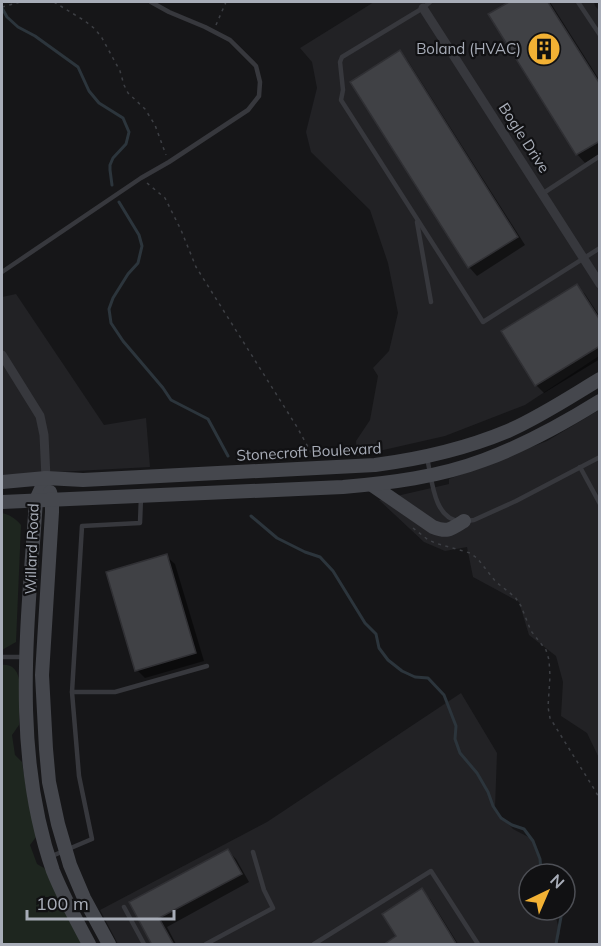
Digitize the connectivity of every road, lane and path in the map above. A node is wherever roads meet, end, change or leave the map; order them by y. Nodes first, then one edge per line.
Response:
1 (20, 2) edge
2 (54, 2) edge
3 (151, 2) edge
4 (226, 2) edge
5 (578, 2) edge
6 (424, 4) edge
7 (2, 7) edge
8 (218, 22) dead end
9 (600, 35) edge
10 (600, 156) edge
11 (169, 162) junction
12 (141, 178) junction
13 (542, 194) junction
14 (417, 219) junction
15 (600, 248) edge
16 (583, 258) junction
17 (2, 272) edge
18 (600, 284) edge
19 (430, 302) dead end
20 (2, 355) edge
21 (600, 379) edge
22 (600, 401) edge
23 (427, 457) junction
24 (600, 457) edge
25 (315, 461) dead end
26 (580, 467) junction
27 (431, 475) junction
28 (46, 478) junction
29 (2, 482) edge
30 (372, 485) junction
31 (141, 495) junction
32 (36, 500) junction
33 (52, 500) junction
34 (2, 502) edge
35 (600, 504) edge
36 (464, 521) junction
37 (412, 528) dead end
38 (2, 657) edge
39 (26, 657) junction
40 (207, 666) dead end
41 (72, 692) junction
42 (600, 800) edge
43 (66, 850) junction
44 (253, 852) dead end
45 (50, 857) junction
46 (124, 907) dead end
47 (89, 945) edge
48 (109, 945) edge
49 (144, 945) edge
50 (206, 945) edge
51 (314, 945) edge
52 (478, 945) edge

1 - 7 path
2 - 11 path
3 - 11 lane
4 - 8 path
5 - 9 lane
6 - 13 street, Bogle Drive
6 - 14 lane
10 - 13 lane
11 - 12 lane
12 - 17 lane
12 - 25 path
13 - 16 street, Bogle Drive
14 - 16 lane
14 - 19 lane
15 - 16 lane
16 - 18 street, Bogle Drive
20 - 28 street
21 - 23 main road, Stonecroft Boulevard
22 - 27 main road
23 - 27 lane
23 - 28 main road, Stonecroft Boulevard
24 - 26 lane
26 - 35 lane
26 - 36 lane
27 - 30 main road
27 - 36 lane
28 - 29 main road, Stonecroft Boulevard
28 - 32 main road, Willard Road
28 - 33 main road, Willard Road
30 - 31 main road
30 - 36 main road
31 - 33 main road
31 - 41 lane
32 - 33 main road
32 - 34 main road
32 - 39 main road, Willard Road
33 - 43 main road, Willard Road
37 - 42 path
38 - 39 lane
39 - 45 main road, Willard Road
40 - 41 lane
41 - 43 lane
43 - 45 lane
43 - 48 main road, Willard Road
44 - 50 lane
45 - 47 main road, Willard Road
46 - 49 lane
51 - 52 lane

